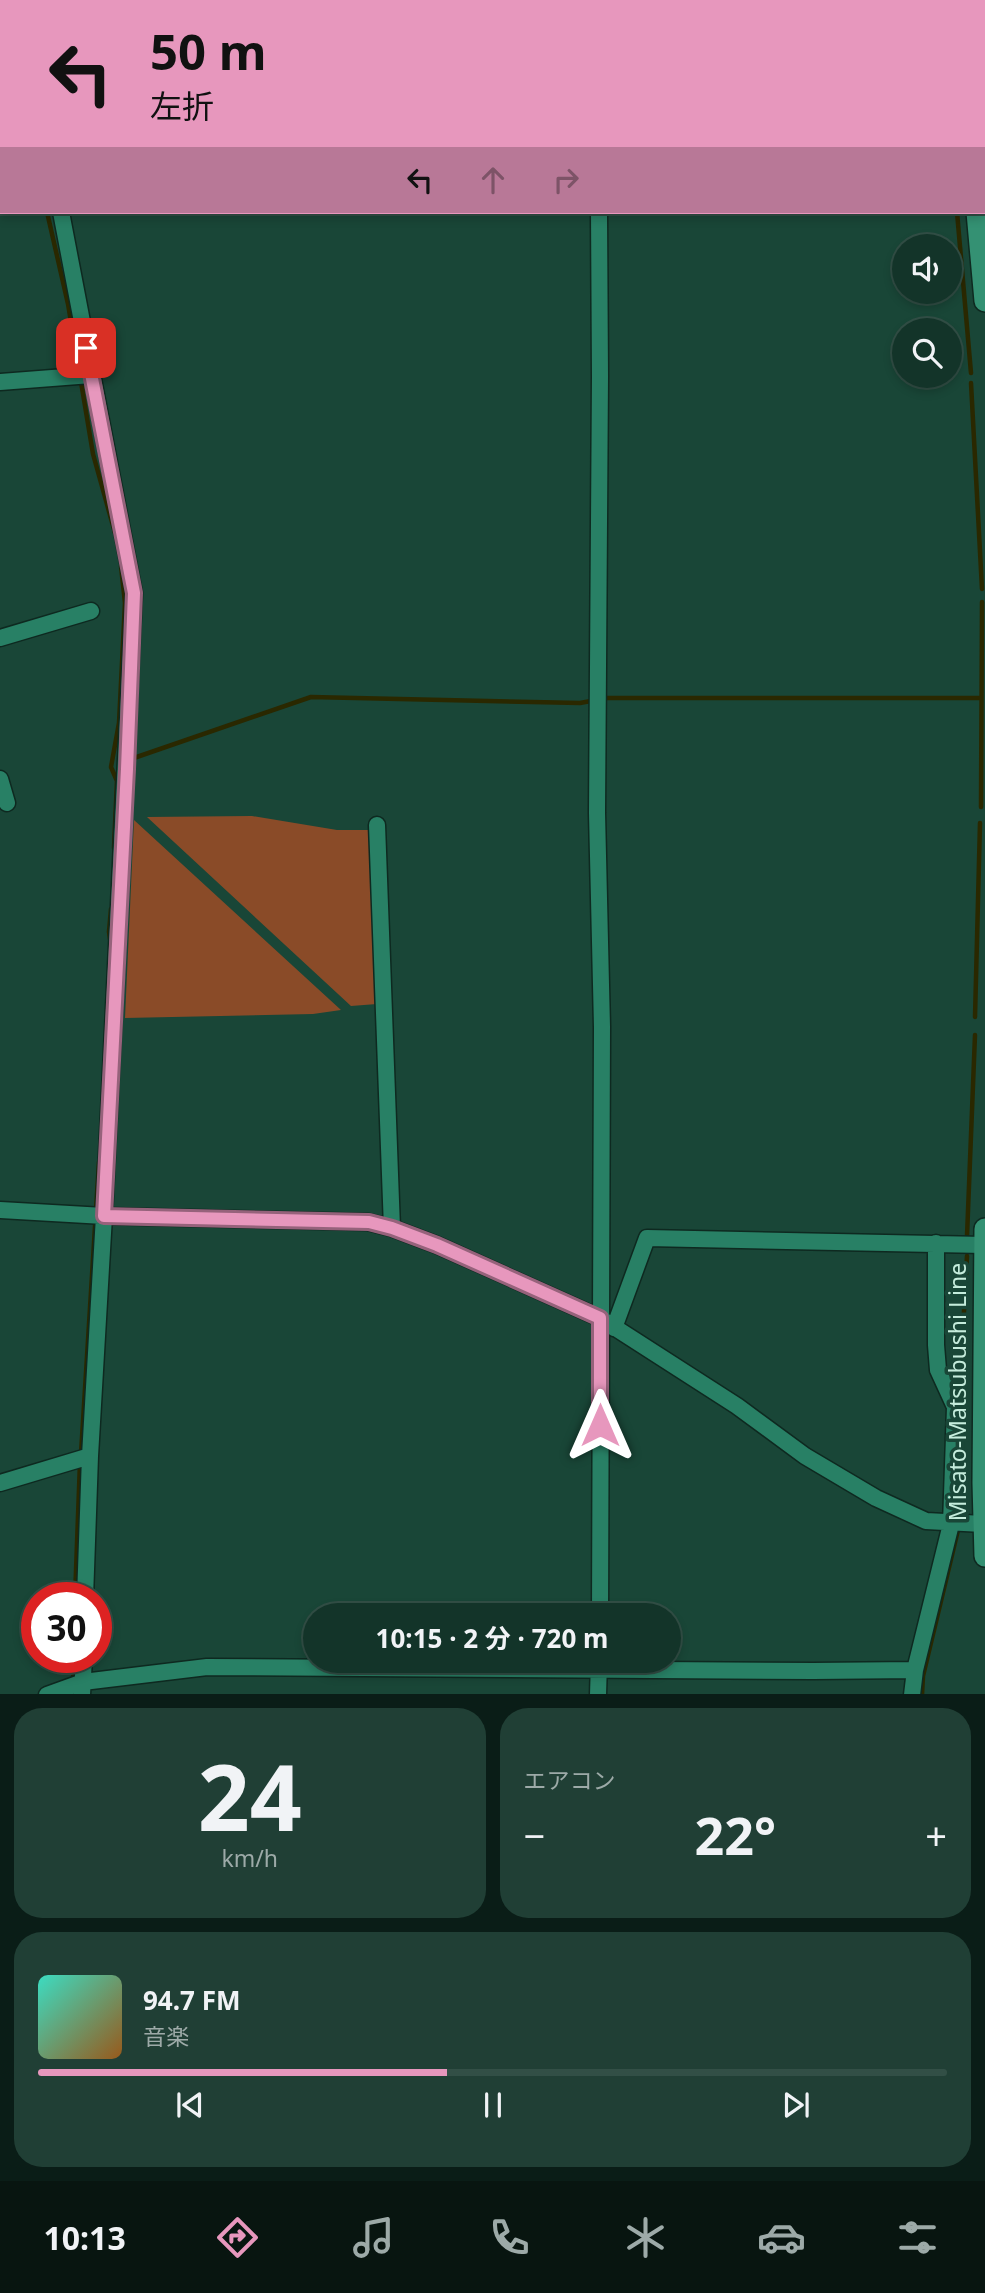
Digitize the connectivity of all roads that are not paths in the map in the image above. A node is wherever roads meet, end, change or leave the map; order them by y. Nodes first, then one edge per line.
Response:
1 (61, 214) edge
2 (599, 214) edge
3 (977, 214) edge
4 (985, 301) edge
5 (92, 375) junction
6 (0, 382) edge
7 (91, 611) dead end
8 (0, 638) edge
9 (0, 779) edge
10 (6, 803) dead end
11 (377, 825) dead end
12 (0, 1210) edge
13 (104, 1216) junction
14 (392, 1228) junction
15 (985, 1237) edge
16 (936, 1242) junction
17 (600, 1318) junction
18 (614, 1328) junction
19 (90, 1456) junction
20 (0, 1483) edge
21 (951, 1524) junction
22 (983, 1524) junction
23 (985, 1556) edge
24 (86, 1582) edge
25 (600, 1603) edge
26 (681, 1666) edge
27 (303, 1667) edge
28 (915, 1670) junction
29 (599, 1673) edge
30 (83, 1688) edge
31 (52, 1694) edge
32 (598, 1694) edge
33 (912, 1694) edge

1 - 5 street
2 - 17 street
3 - 4 main road
5 - 6 street
5 - 13 street
7 - 8 street
9 - 10 street
11 - 14 street
12 - 13 street
13 - 14 street
13 - 19 street
14 - 17 street
15 - 16 street
15 - 22 main road, Misato-Matsubushi Line
16 - 18 street
16 - 21 street
17 - 18 street
17 - 25 street
18 - 21 street
19 - 20 street
19 - 24 street
21 - 22 street
21 - 28 street
22 - 23 main road, Misato-Matsubushi Line
26 - 28 street
27 - 30 street
28 - 33 street
29 - 32 street
30 - 31 street

